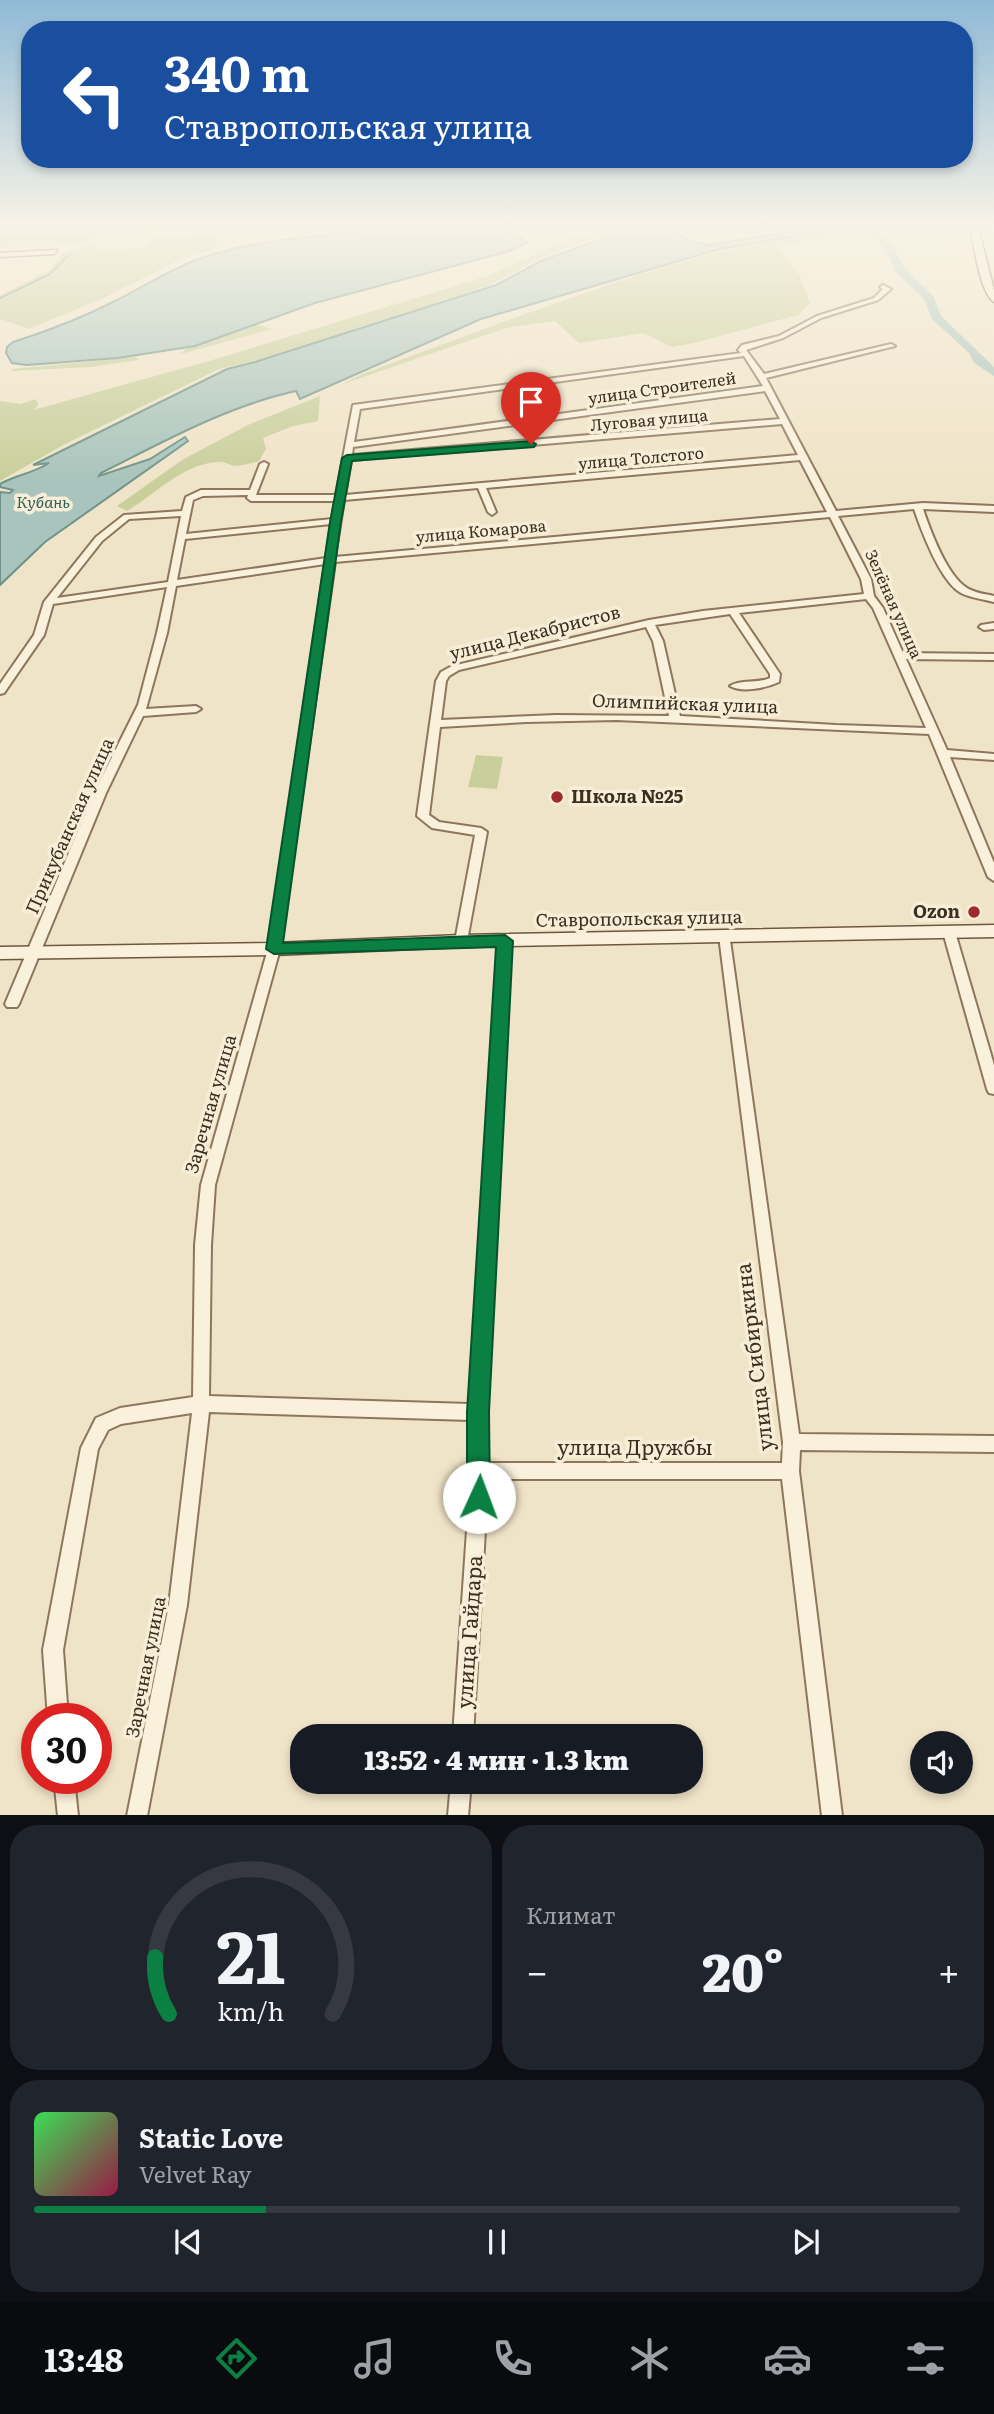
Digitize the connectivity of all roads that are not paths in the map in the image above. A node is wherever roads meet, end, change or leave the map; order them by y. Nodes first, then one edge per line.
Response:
1 (836, 312) edge
2 (891, 346) dead end
3 (746, 354) junction
4 (762, 377) junction
5 (768, 388) junction
6 (785, 421) junction
7 (351, 445) junction
8 (803, 457) junction
9 (347, 458) junction
10 (264, 464) dead end
11 (481, 486) junction
12 (253, 492) junction
13 (341, 498) junction
14 (918, 507) junction
15 (994, 509) edge
16 (492, 512) dead end
17 (184, 513) junction
18 (833, 514) junction
19 (335, 522) junction
20 (180, 537) junction
21 (331, 560) junction
22 (171, 583) junction
23 (869, 596) junction
24 (994, 599) edge
25 (49, 602) junction
26 (733, 611) junction
27 (649, 623) junction
28 (899, 656) junction
29 (994, 657) edge
30 (736, 686) dead end
31 (0, 691) edge
32 (197, 709) dead end
33 (140, 713) junction
34 (675, 719) junction
35 (436, 724) junction
36 (932, 731) junction
37 (943, 753) junction
38 (994, 757) edge
39 (994, 877) edge
40 (994, 930) edge
41 (949, 932) junction
42 (725, 936) junction
43 (461, 941) junction
44 (505, 941) junction
45 (274, 949) junction
46 (0, 953) edge
47 (32, 953) junction
48 (12, 1003) dead end
49 (994, 1089) edge
50 (201, 1404) junction
51 (478, 1412) junction
52 (792, 1442) junction
53 (994, 1444) edge
54 (480, 1471) junction
55 (790, 1471) junction
56 (57, 1703) edge
57 (464, 1724) edge
58 (66, 1794) edge
59 (459, 1794) edge
60 (68, 1815) edge
61 (136, 1815) edge
62 (458, 1815) edge
63 (832, 1815) edge

1 - 3 street
2 - 4 street
3 - 4 street, Зелёная улица
3 - 7 street, Заречная улица
4 - 5 street, Зелёная улица
5 - 6 street, Зелёная улица
5 - 7 street, улица Строителей
6 - 8 street, Зелёная улица
6 - 9 street, Луговая улица
7 - 9 street, Заречная улица
8 - 11 street, улица Толстого
8 - 18 street, Зелёная улица
9 - 13 street, Заречная улица
10 - 12 street
11 - 13 street, улица Толстого
11 - 16 street
12 - 13 street
12 - 17 street
13 - 19 street, Заречная улица
14 - 15 street, улица Комарова
14 - 18 street, улица Комарова
14 - 24 street
17 - 20 street, Прикубанская улица
17 - 25 street
18 - 21 street, улица Комарова
18 - 23 street, Зелёная улица
19 - 20 street
19 - 21 street, Заречная улица
20 - 22 street, Прикубанская улица
21 - 22 street, улица Комарова
21 - 45 street, Заречная улица
22 - 25 street, улица Комарова
22 - 33 street, Прикубанская улица
23 - 26 street, улица Декабристов
23 - 28 street, Зелёная улица
25 - 31 street
26 - 27 street, улица Декабристов
26 - 30 street
27 - 34 street
27 - 35 street, улица Декабристов
28 - 29 street
28 - 36 street, Зелёная улица
32 - 33 street
33 - 47 street, Прикубанская улица
34 - 35 street, Олимпийская улица
34 - 36 street, Олимпийская улица
35 - 43 street, улица Декабристов
36 - 37 street, Зелёная улица
37 - 38 street
37 - 39 street, Зелёная улица
40 - 41 main road, Ставропольская улица
41 - 42 main road, Ставропольская улица
41 - 49 street
42 - 44 main road, Ставропольская улица
42 - 52 street, улица Сибиркина
43 - 44 main road, Ставропольская улица
43 - 45 main road, Ставропольская улица
44 - 51 street, улица Гайдара
45 - 47 main road, Ставропольская улица
45 - 50 street, Заречная улица
46 - 47 main road, Ставропольская улица
47 - 48 street
50 - 51 street
50 - 56 street
50 - 61 street, Заречная улица
51 - 54 street, улица Гайдара
52 - 53 street
52 - 55 street, улица Сибиркина
54 - 55 street, улица Дружбы
54 - 57 street, улица Гайдара
55 - 63 street, улица Сибиркина
58 - 60 street
59 - 62 street

